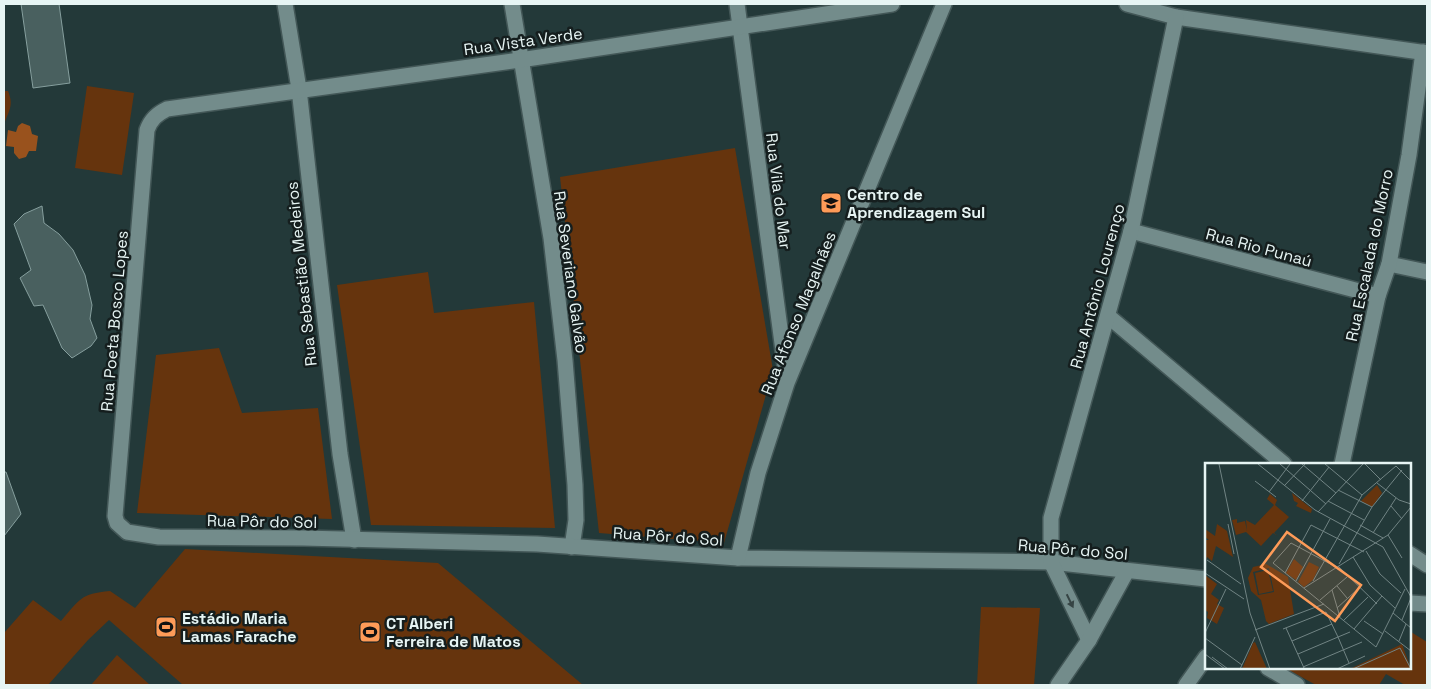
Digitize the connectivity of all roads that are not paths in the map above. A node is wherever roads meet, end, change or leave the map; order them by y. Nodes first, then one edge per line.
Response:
1 (285, 4) edge
2 (512, 4) edge
3 (737, 4) edge
4 (892, 4) edge
5 (944, 4) edge
6 (1127, 4) edge
7 (1176, 17) junction
8 (740, 27) junction
9 (1425, 52) edge
10 (520, 60) junction
11 (299, 89) junction
12 (160, 113) joint
13 (1131, 231) junction
14 (1389, 264) junction
15 (1427, 272) edge
16 (1378, 296) junction
17 (1108, 316) junction
18 (787, 383) junction
19 (1283, 463) edge
20 (1342, 463) edge
21 (127, 532) joint
22 (354, 540) junction
23 (572, 547) junction
24 (1411, 555) edge
25 (738, 558) junction
26 (1051, 562) junction
27 (1427, 565) edge
28 (1127, 571) junction
29 (1205, 579) edge
30 (1411, 603) edge
31 (1427, 604) edge
32 (1089, 640) junction
33 (1205, 658) edge
34 (1270, 669) edge
35 (1058, 685) edge
36 (1186, 685) edge
37 (1297, 685) edge

1 - 11 street, Rua Sebastião Medeiros
2 - 10 street, Rua Severiano Galvão
3 - 8 street, Rua Vila do Mar
4 - 8 street, Rua Vista Verde
5 - 18 street, Rua Afonso Magalhães
6 - 7 street
7 - 9 street
7 - 13 street, Rua Antônio Lourenço
8 - 10 street, Rua Vista Verde
8 - 18 street, Rua Vila do Mar
9 - 14 street, Rua Escalada do Morro
10 - 11 street, Rua Vista Verde
10 - 23 street, Rua Severiano Galvão
11 - 12 street, Rua Vista Verde
11 - 22 street, Rua Sebastião Medeiros
12 - 21 street, Rua Poeta Bosco Lopes
13 - 16 street, Rua Rio Punaú
13 - 17 street, Rua Antônio Lourenço
14 - 15 street
14 - 16 street, Rua Escalada do Morro
16 - 20 street, Rua Escalada do Morro
17 - 19 street
17 - 26 street, Rua Antônio Lourenço
18 - 25 street, Rua Afonso Magalhães
21 - 22 street, Rua Pôr do Sol
22 - 23 street, Rua Pôr do Sol
23 - 25 street, Rua Pôr do Sol
24 - 27 street
25 - 26 street, Rua Pôr do Sol
26 - 28 street, Rua Pôr do Sol
26 -> 32 street
28 - 29 street, Rua Pôr do Sol
28 - 32 street
30 - 31 street
32 - 35 street
33 - 36 street
34 - 37 street

